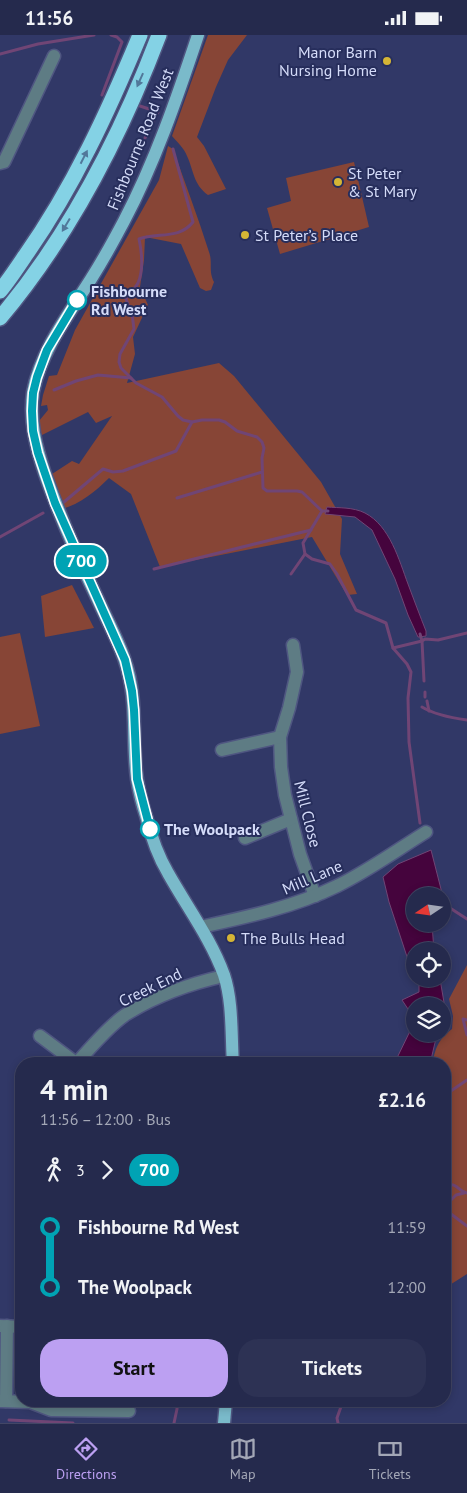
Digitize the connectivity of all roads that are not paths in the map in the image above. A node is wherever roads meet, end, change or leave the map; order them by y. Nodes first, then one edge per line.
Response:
1 (140, 35) edge
2 (159, 35) edge
3 (198, 35) edge
4 (54, 56) dead end
5 (0, 163) edge
6 (0, 291) edge
7 (0, 318) edge
8 (293, 645) dead end
9 (280, 737) junction
10 (222, 750) dead end
11 (291, 819) junction
12 (426, 832) dead end
13 (245, 838) dead end
14 (315, 896) junction
15 (201, 927) junction
16 (224, 976) junction
17 (40, 1036) dead end
18 (68, 1057) edge
19 (82, 1057) edge
20 (233, 1057) edge
21 (4, 1326) edge
22 (3, 1401) edge
23 (43, 1407) edge
24 (98, 1407) edge
25 (117, 1407) edge
26 (225, 1407) edge
27 (129, 1411) dead end
28 (224, 1423) edge

6 -> 1 highway
2 -> 7 highway
3 - 15 main road, Fishbourne Road West
4 - 5 street
8 - 9 street, Mill Close
9 - 10 street
9 - 11 street, Mill Close
11 - 13 street
11 - 14 street, Mill Close
12 - 14 street, Mill Lane
14 - 15 street, Mill Lane
15 - 16 main road, Fishbourne Road West
16 - 19 street, Creek End
16 - 20 main road, Fishbourne Road West
17 - 18 street, Creek End
21 - 22 street
23 - 24 street
25 - 27 street
26 - 28 main road

